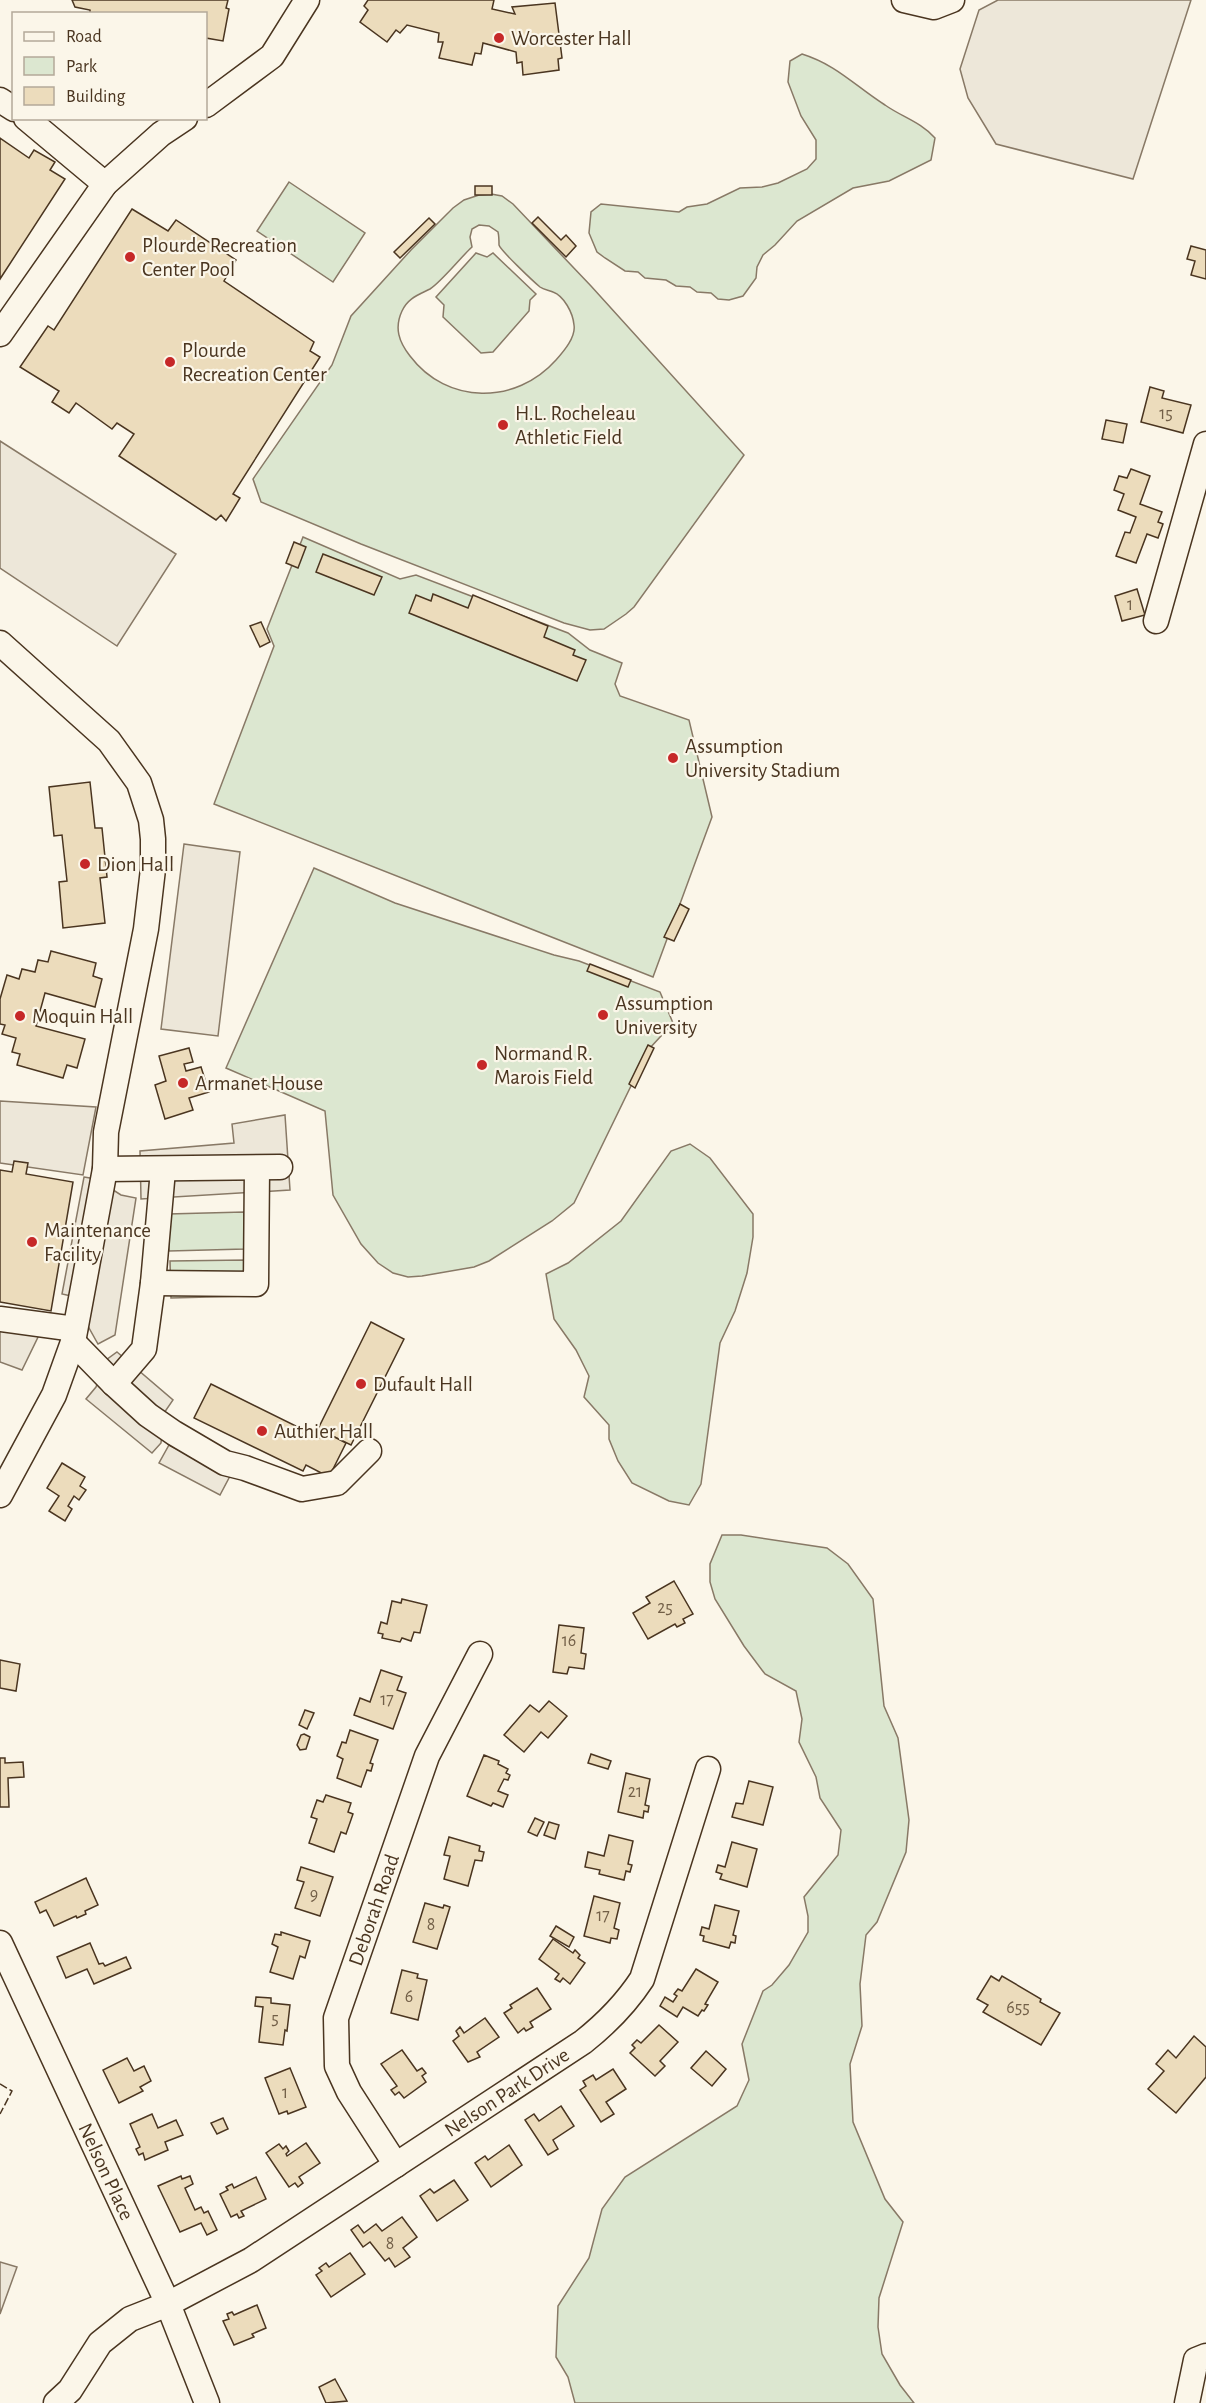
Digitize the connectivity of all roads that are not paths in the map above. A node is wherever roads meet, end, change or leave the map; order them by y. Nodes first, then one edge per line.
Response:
1 (308, 0) edge
2 (904, 0) edge
3 (952, 0) edge
4 (207, 104) edge
5 (28, 120) edge
6 (182, 120) edge
7 (105, 184) junction
8 (0, 334) edge
9 (1206, 444) edge
10 (1155, 621) dead end
11 (0, 643) edge
12 (105, 1169) junction
13 (163, 1170) junction
14 (153, 1283) junction
15 (0, 1319) edge
16 (74, 1336) junction
17 (114, 1384) junction
18 (369, 1451) dead end
19 (0, 1495) edge
20 (480, 1654) dead end
21 (708, 1769) dead end
22 (2, 1954) edge
23 (396, 2165) junction
24 (168, 2304) junction
25 (1206, 2356) edge
26 (56, 2403) edge
27 (207, 2403) edge
28 (1186, 2403) edge

1 - 4 street
2 - 3 street
5 - 7 street
6 - 7 street
7 - 8 street
9 - 10 street
11 - 12 street
12 - 13 street
12 - 16 street
13 - 14 street
13 - 14 street
14 - 17 street
15 - 16 street
16 - 17 street
16 - 19 street
17 - 18 street
20 - 23 street, Deborah Road
21 - 23 street, Nelson Park Drive
22 - 24 street, Nelson Place
23 - 24 street, Nelson Park Drive
24 - 26 street, Nelson Park Drive
24 - 27 street, Nelson Place
25 - 28 street

